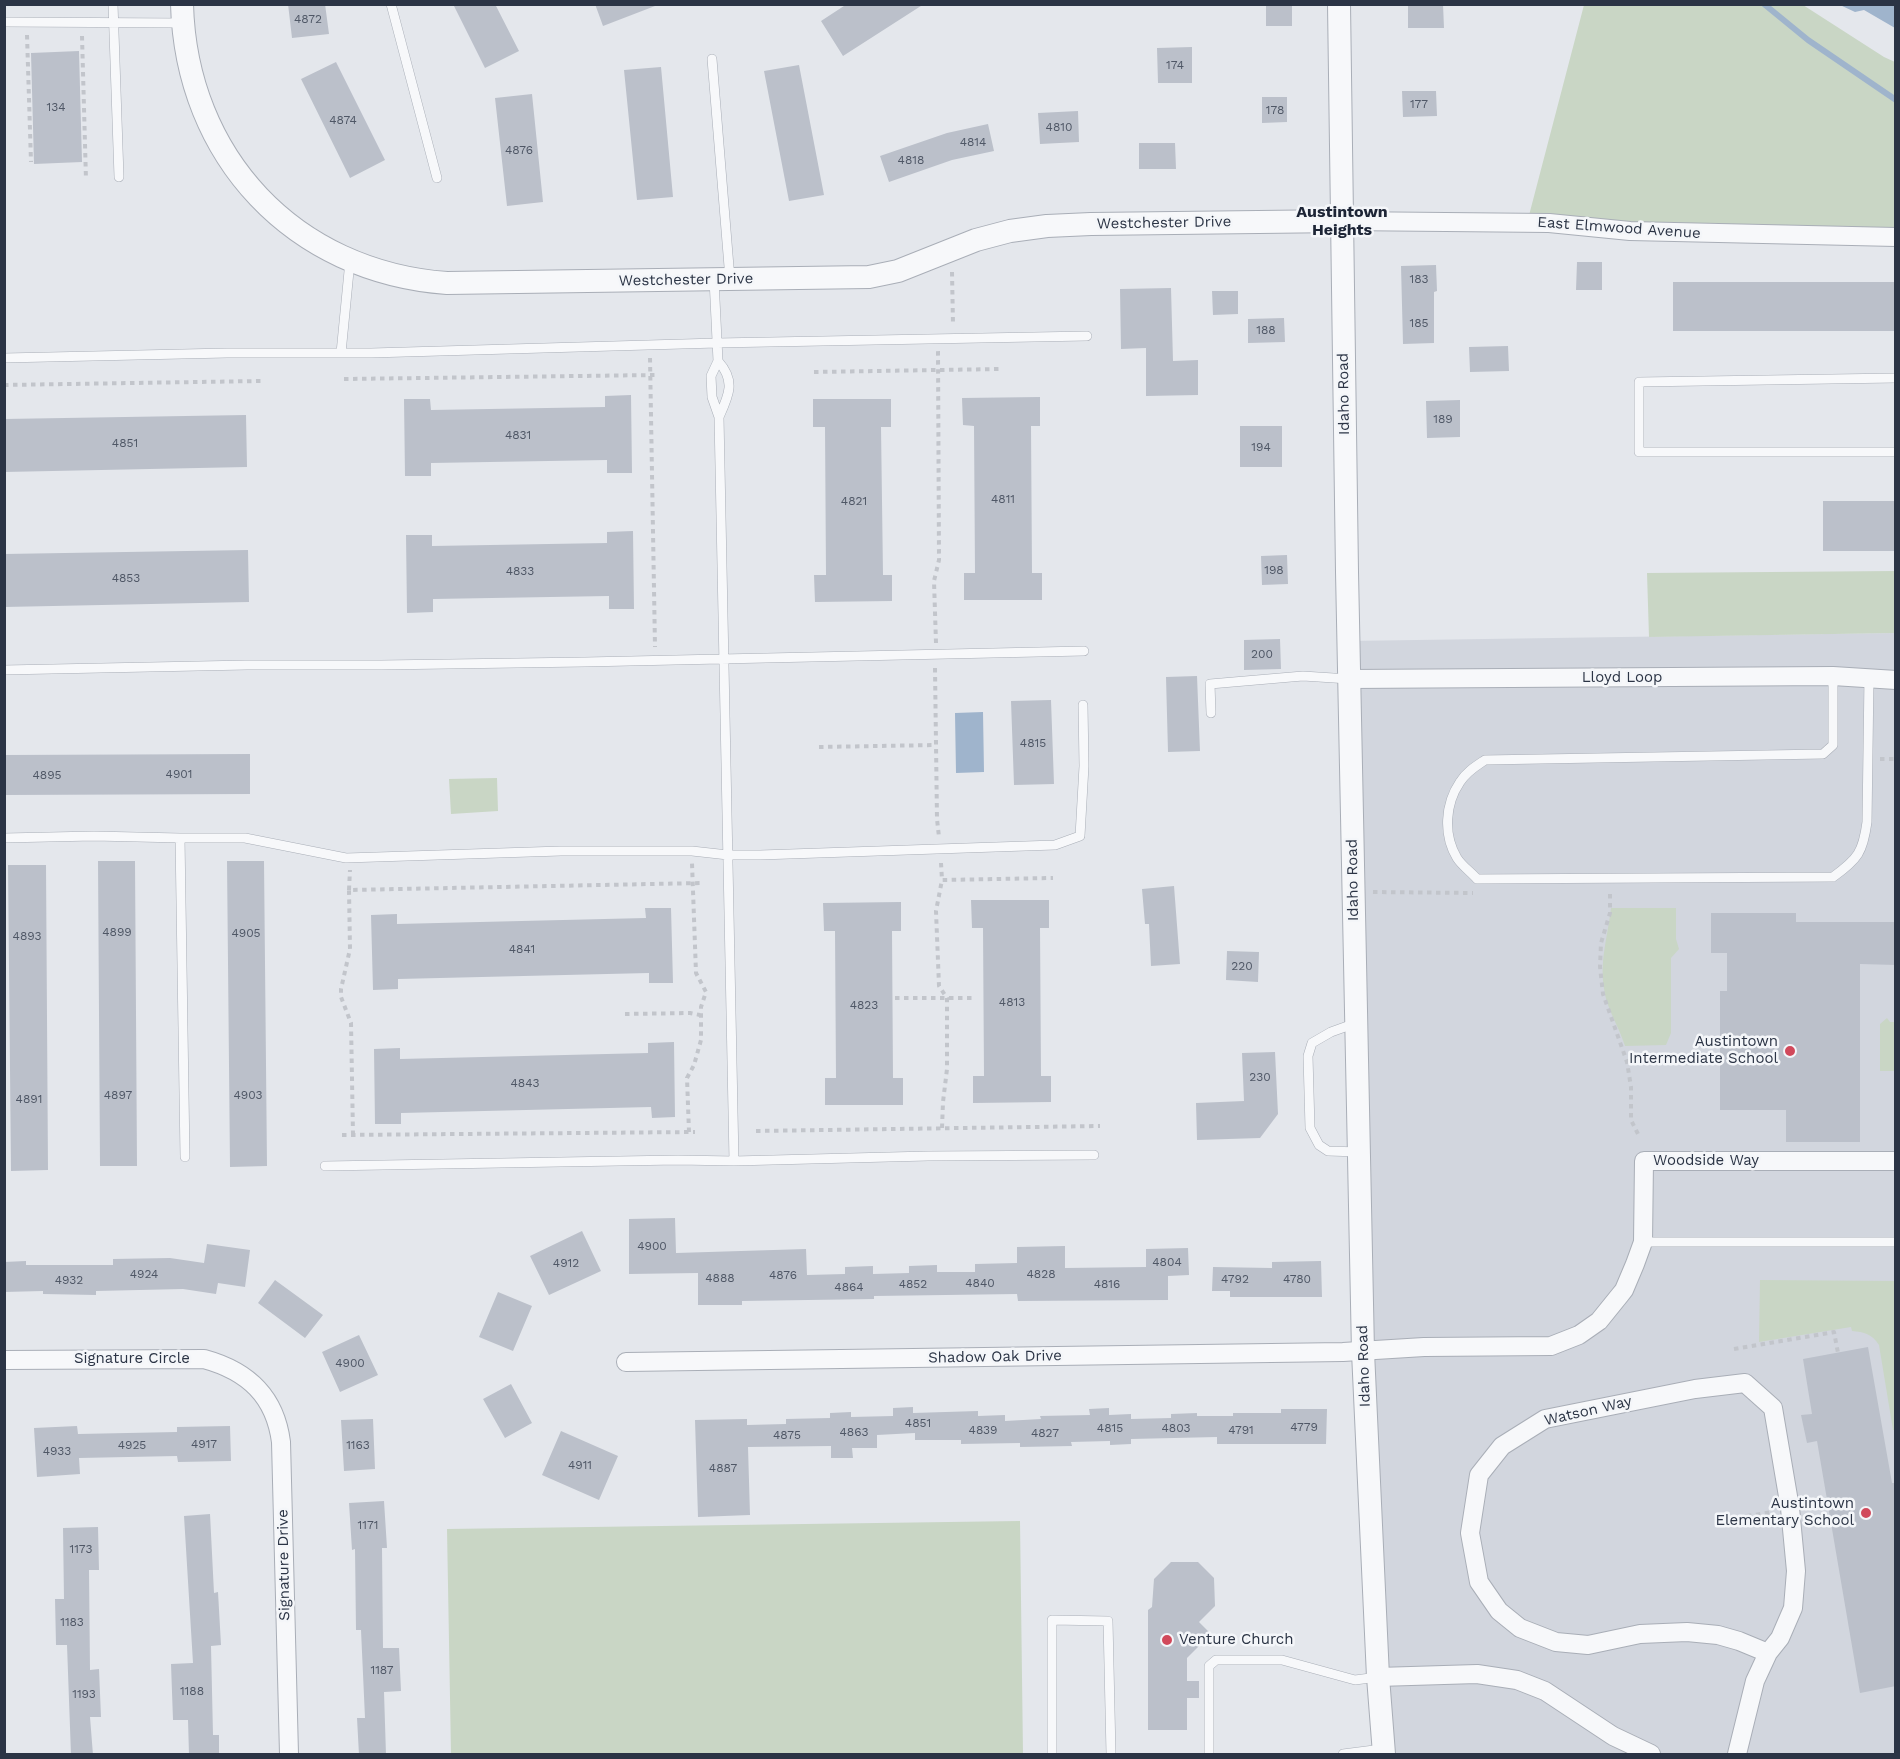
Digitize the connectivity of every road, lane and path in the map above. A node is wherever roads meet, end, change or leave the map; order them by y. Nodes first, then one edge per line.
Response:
1 (112, 4) edge
2 (391, 4) edge
3 (1339, 4) edge
4 (183, 14) edge
5 (4, 22) edge
6 (26, 22) junction
7 (82, 22) junction
8 (113, 23) junction
9 (712, 59) dead end
10 (31, 162) dead end
11 (119, 177) dead end
12 (437, 178) dead end
13 (86, 180) dead end
14 (1342, 221) junction
15 (1896, 237) edge
16 (951, 248) junction
17 (350, 261) junction
18 (722, 279) junction
19 (1087, 336) dead end
20 (938, 339) junction
21 (953, 339) junction
22 (717, 343) junction
23 (650, 345) junction
24 (340, 352) junction
25 (4, 358) edge
26 (718, 361) junction
27 (1000, 369) dead end
28 (938, 370) junction
29 (814, 372) dead end
30 (653, 375) junction
31 (1896, 378) edge
32 (344, 379) dead end
33 (261, 381) dead end
34 (4, 385) edge
35 (719, 417) junction
36 (1896, 452) edge
37 (1084, 651) dead end
38 (935, 655) junction
39 (724, 660) junction
40 (656, 661) junction
41 (4, 670) edge
42 (1833, 676) junction
43 (1869, 678) junction
44 (1349, 679) junction
45 (1896, 680) edge
46 (1083, 705) dead end
47 (1211, 713) dead end
48 (936, 745) junction
49 (819, 747) dead end
50 (4, 837) edge
51 (180, 838) junction
52 (941, 850) junction
53 (692, 851) junction
54 (728, 855) junction
55 (1053, 878) dead end
56 (702, 883) dead end
57 (693, 884) junction
58 (1610, 894) dead end
59 (895, 998) dead end
60 (947, 998) junction
61 (974, 998) dead end
62 (626, 1014) dead end
63 (700, 1015) junction
64 (1356, 1023) junction
65 (1100, 1126) dead end
66 (942, 1128) junction
67 (695, 1131) dead end
68 (756, 1131) dead end
69 (689, 1132) junction
70 (1638, 1134) dead end
71 (342, 1135) dead end
72 (353, 1135) junction
73 (1359, 1152) junction
74 (1094, 1155) dead end
75 (185, 1157) dead end
76 (734, 1161) junction
77 (1896, 1161) edge
78 (325, 1166) dead end
79 (1643, 1242) junction
80 (1896, 1242) edge
81 (1734, 1349) dead end
82 (1363, 1352) junction
83 (1838, 1353) dead end
84 (4, 1360) edge
85 (626, 1362) dead end
86 (253, 1383) joint
87 (1779, 1511) dead end
88 (1747, 1516) dead end
89 (1768, 1653) junction
90 (1378, 1677) junction
91 (1383, 1752) edge
92 (289, 1755) edge
93 (1052, 1755) edge
94 (1111, 1755) edge
95 (1209, 1755) edge
96 (1343, 1755) edge
97 (1651, 1755) edge
98 (1737, 1755) edge

1 - 8 lane
2 - 12 lane
3 - 14 street, Idaho Road
4 - 8 lane
4 - 17 street, Westchester Drive
5 - 6 lane
6 - 7 lane
6 - 10 path
7 - 8 lane
7 - 13 path
8 - 11 lane
9 - 18 lane
14 - 15 street, East Elmwood Avenue
14 - 16 street, Westchester Drive
14 - 44 street, Idaho Road
16 - 18 street, Westchester Drive
16 - 21 path
17 - 18 street, Westchester Drive
17 - 24 lane
18 - 22 lane
19 - 21 lane
20 - 21 lane
20 - 22 lane
20 - 28 path
22 - 23 lane
22 - 26 lane
23 - 24 lane
23 - 30 path
24 - 25 lane
26 - 35 lane
26 - 35 lane
27 - 28 path
28 - 29 path
28 - 38 path
30 - 32 path
30 - 40 path
31 - 36 lane
33 - 34 path
35 - 39 lane
37 - 38 lane
38 - 39 lane
38 - 48 path
39 - 40 lane
39 - 54 lane
40 - 41 lane
42 - 43 street, Lloyd Loop
42 - 43 lane
42 - 44 street, Lloyd Loop
43 - 45 street, Lloyd Loop
44 - 47 lane
44 - 64 street, Idaho Road
46 - 52 lane
48 - 49 path
48 - 52 path
50 - 51 lane
51 - 53 lane
51 - 75 lane
52 - 54 lane
53 - 54 lane
53 - 57 path
54 - 76 lane
55 - 60 path
56 - 57 path
57 - 63 path
57 - 72 path
58 - 70 path
59 - 60 path
60 - 61 path
60 - 66 path
62 - 63 path
63 - 69 path
64 - 73 street, Idaho Road
64 - 73 lane
65 - 66 path
66 - 68 path
67 - 69 path
69 - 72 path
71 - 72 path
73 - 82 street, Idaho Road
74 - 76 lane
76 - 78 lane
77 - 79 street, Woodside Way
79 - 80 lane
79 - 82 street, Woodside Way
81 - 83 path
82 - 85 street, Shadow Oak Drive
82 - 90 street, Idaho Road
84 - 86 street, Signature Circle
86 - 92 street, Signature Drive
87 - 88 path
89 - 89 street, Watson Way
89 - 98 street, Watson Way
90 - 91 street, Idaho Road
90 - 95 lane
90 - 97 street
91 - 96 lane
93 - 94 lane

